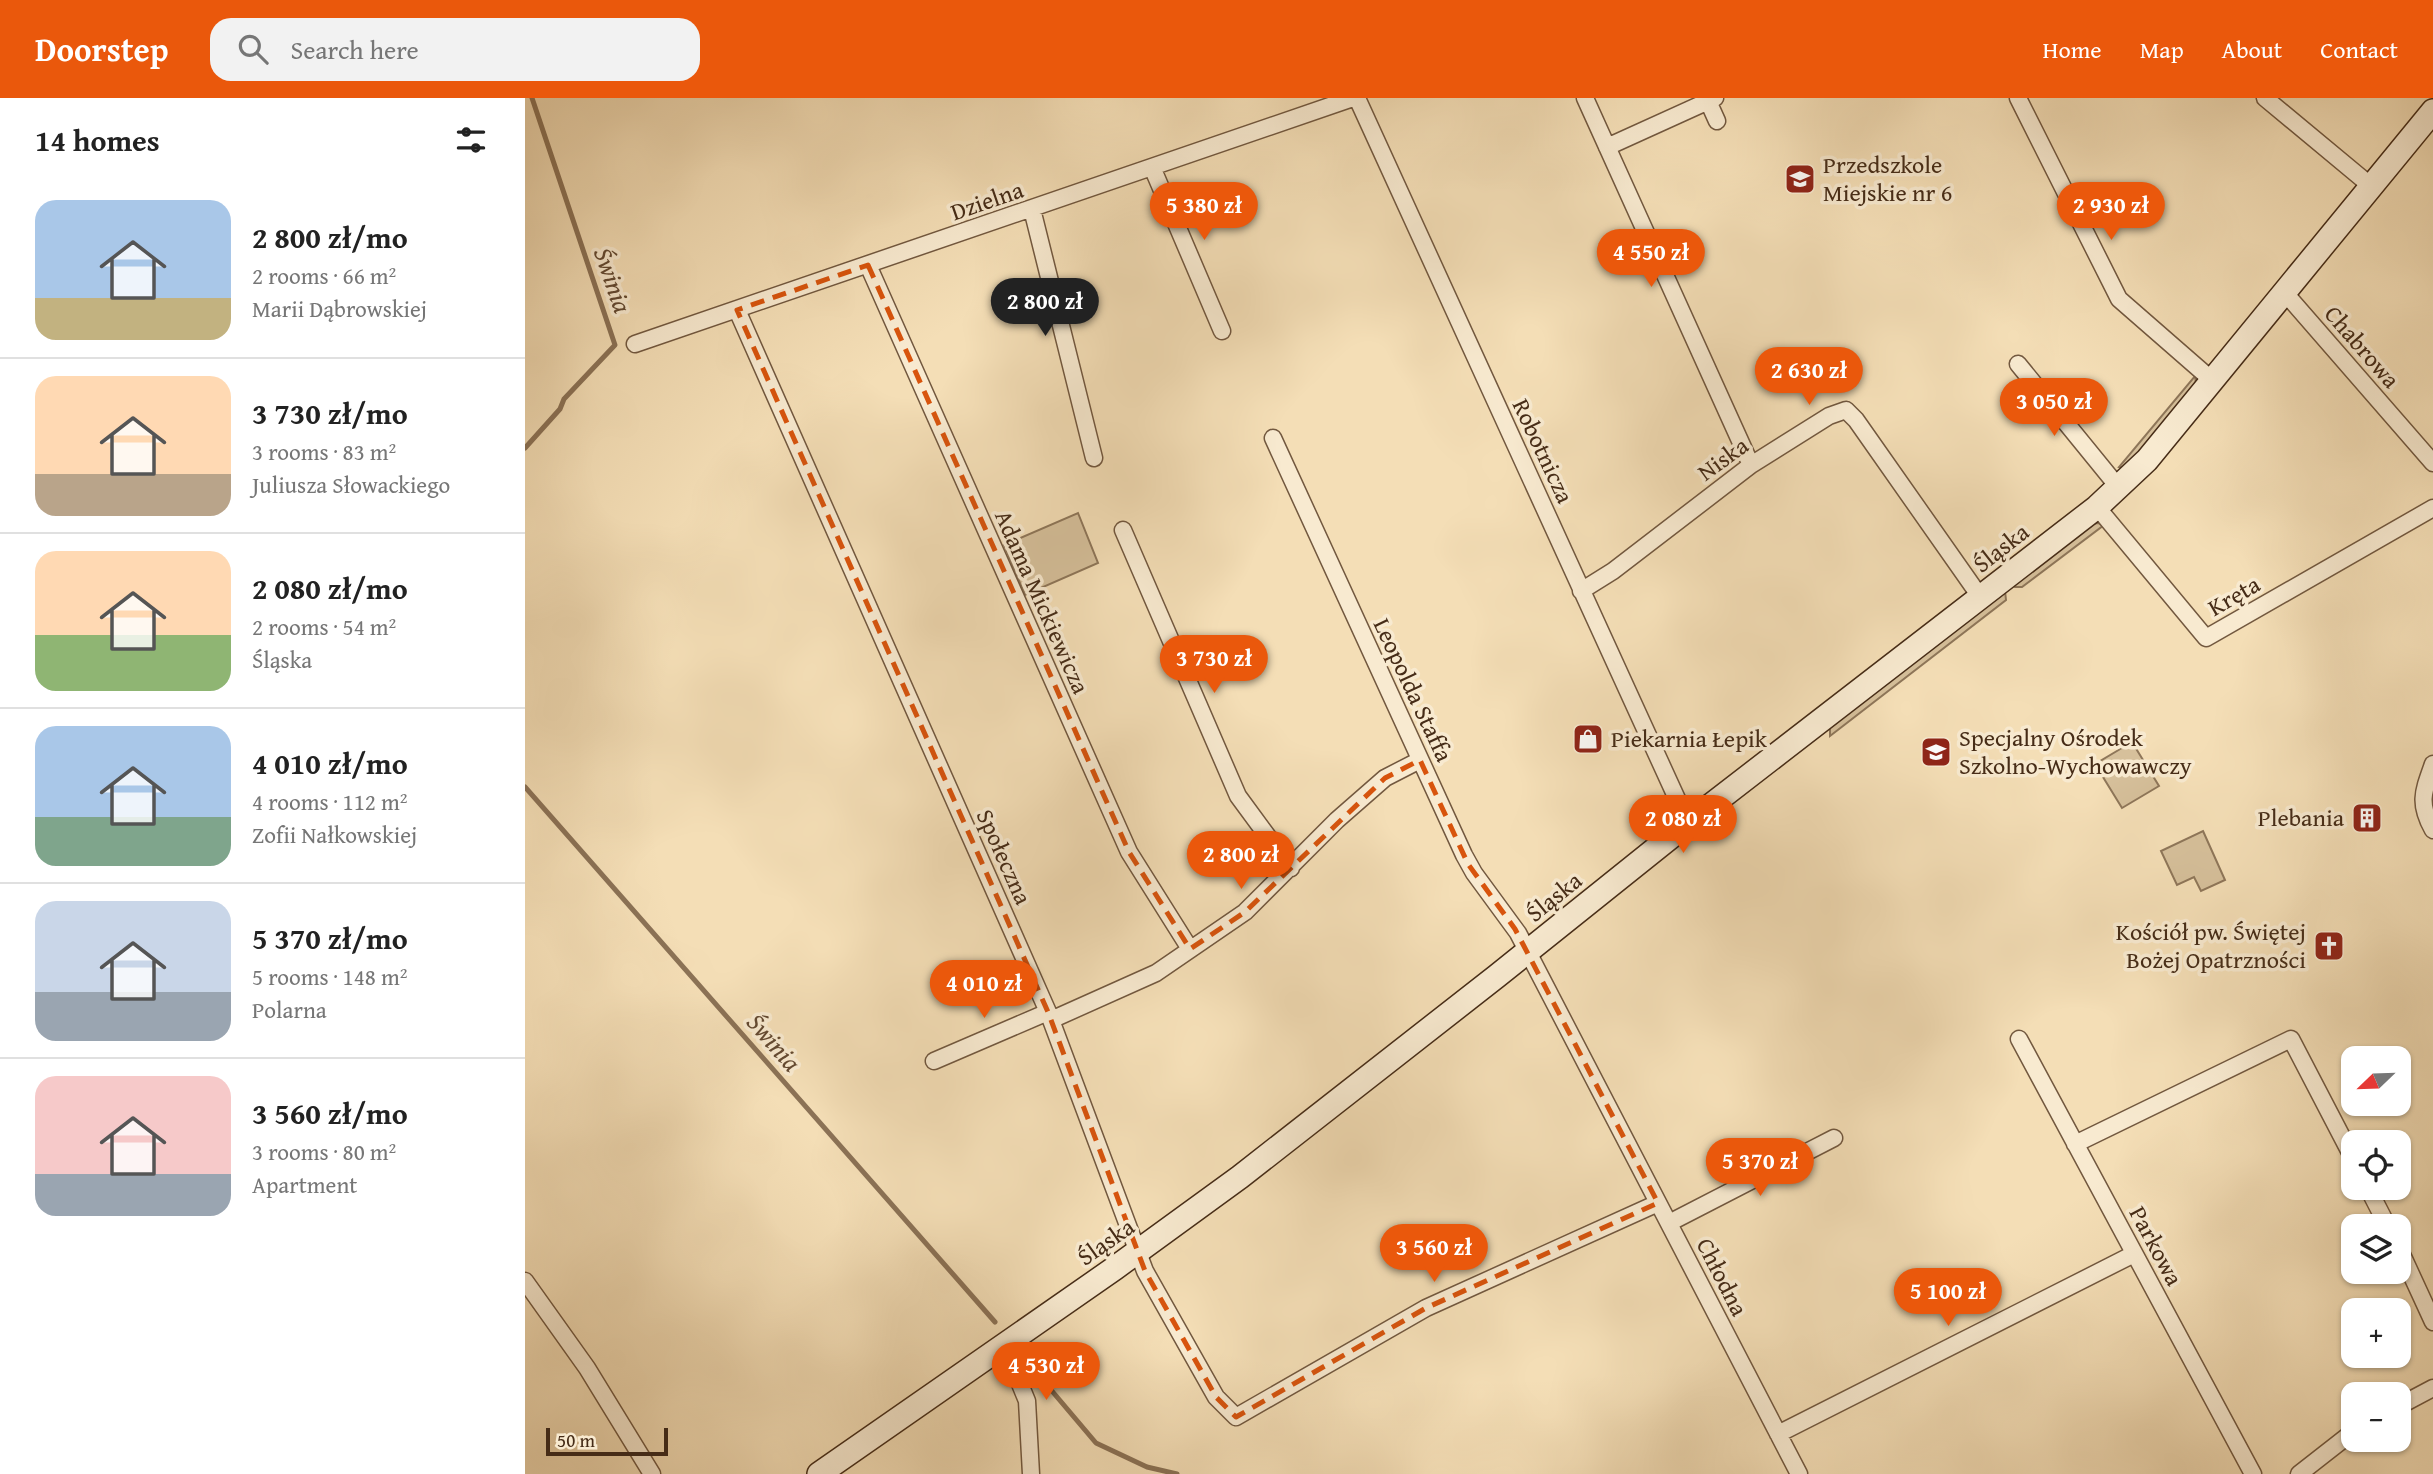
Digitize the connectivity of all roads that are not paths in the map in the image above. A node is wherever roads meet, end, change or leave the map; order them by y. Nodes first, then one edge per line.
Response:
1 (1355, 98) edge
2 (1585, 98) edge
3 (2018, 98) edge
4 (2265, 98) edge
5 (1711, 99) edge
6 (2433, 111) edge
7 (1717, 121) dead end
8 (1607, 147) junction
9 (1152, 167) junction
10 (2371, 186) junction
11 (1032, 209) junction
12 (868, 265) junction
13 (2285, 293) junction
14 (737, 310) junction
15 (1222, 331) dead end
16 (635, 344) dead end
17 (2018, 364) dead end
18 (2213, 381) junction
19 (1273, 438) dead end
20 (1094, 458) dead end
21 (2433, 463) edge
22 (1751, 465) junction
23 (2119, 488) junction
24 (2097, 507) junction
25 (2433, 508) edge
26 (1123, 530) dead end
27 (1581, 591) junction
28 (1981, 598) junction
29 (1420, 761) junction
30 (2433, 764) edge
31 (1688, 823) junction
32 (2433, 831) edge
33 (1291, 868) junction
34 (1190, 949) junction
35 (1527, 952) junction
36 (1050, 1016) junction
37 (2019, 1039) dead end
38 (934, 1061) dead end
39 (2341, 1135) edge
40 (1834, 1138) dead end
41 (2075, 1143) junction
42 (1658, 1203) junction
43 (1669, 1223) junction
44 (1137, 1253) junction
45 (2134, 1254) junction
46 (2411, 1274) edge
47 (525, 1281) edge
48 (2433, 1322) edge
49 (998, 1350) junction
50 (2433, 1388) edge
51 (2411, 1400) edge
52 (1778, 1434) junction
53 (2341, 1441) edge
54 (652, 1474) edge
55 (818, 1474) edge
56 (1031, 1474) edge
57 (1799, 1474) edge
58 (2253, 1474) edge
59 (2299, 1474) edge

1 - 9 street, Dzielna
1 - 27 street, Robotnicza
2 - 8 street
3 - 18 street
4 - 10 street
5 - 7 street
5 - 8 street
6 - 10 street, Śląska
8 - 22 street
9 - 11 street, Dzielna
9 - 15 street
10 - 13 street, Śląska
11 - 12 street, Dzielna
11 - 20 street
12 - 14 street, Dzielna
12 - 34 street, Adama Mickiewicza
13 - 18 street, Śląska
13 - 21 street, Chabrowa
14 - 16 street, Dzielna
14 - 36 street, Społeczna
17 - 23 street
18 - 23 street, Śląska
19 - 29 street, Leopolda Staffa
22 - 27 street, Niska
22 - 28 street, Niska
23 - 24 street, Śląska
24 - 25 street, Kręta
24 - 28 street, Śląska
26 - 33 street
27 - 31 street, Robotnicza
28 - 31 street, Śląska
29 - 33 street
29 - 35 street, Leopolda Staffa
30 - 32 street
31 - 35 street, Śląska
33 - 34 street
34 - 36 street
35 - 42 street, Chłodna
35 - 44 street, Śląska
36 - 38 street
36 - 44 street, Społeczna
37 - 41 street, Parkowa
39 - 41 street
40 - 43 street
41 - 45 street, Parkowa
42 - 43 street, Chłodna
42 - 44 street, Społeczna
43 - 52 street, Chłodna
44 - 49 street, Śląska
45 - 52 street
45 - 58 street, Parkowa
46 - 48 street
47 - 54 street
49 - 55 street, Śląska
49 - 56 street
50 - 51 street
52 - 57 street, Chłodna
53 - 59 street

